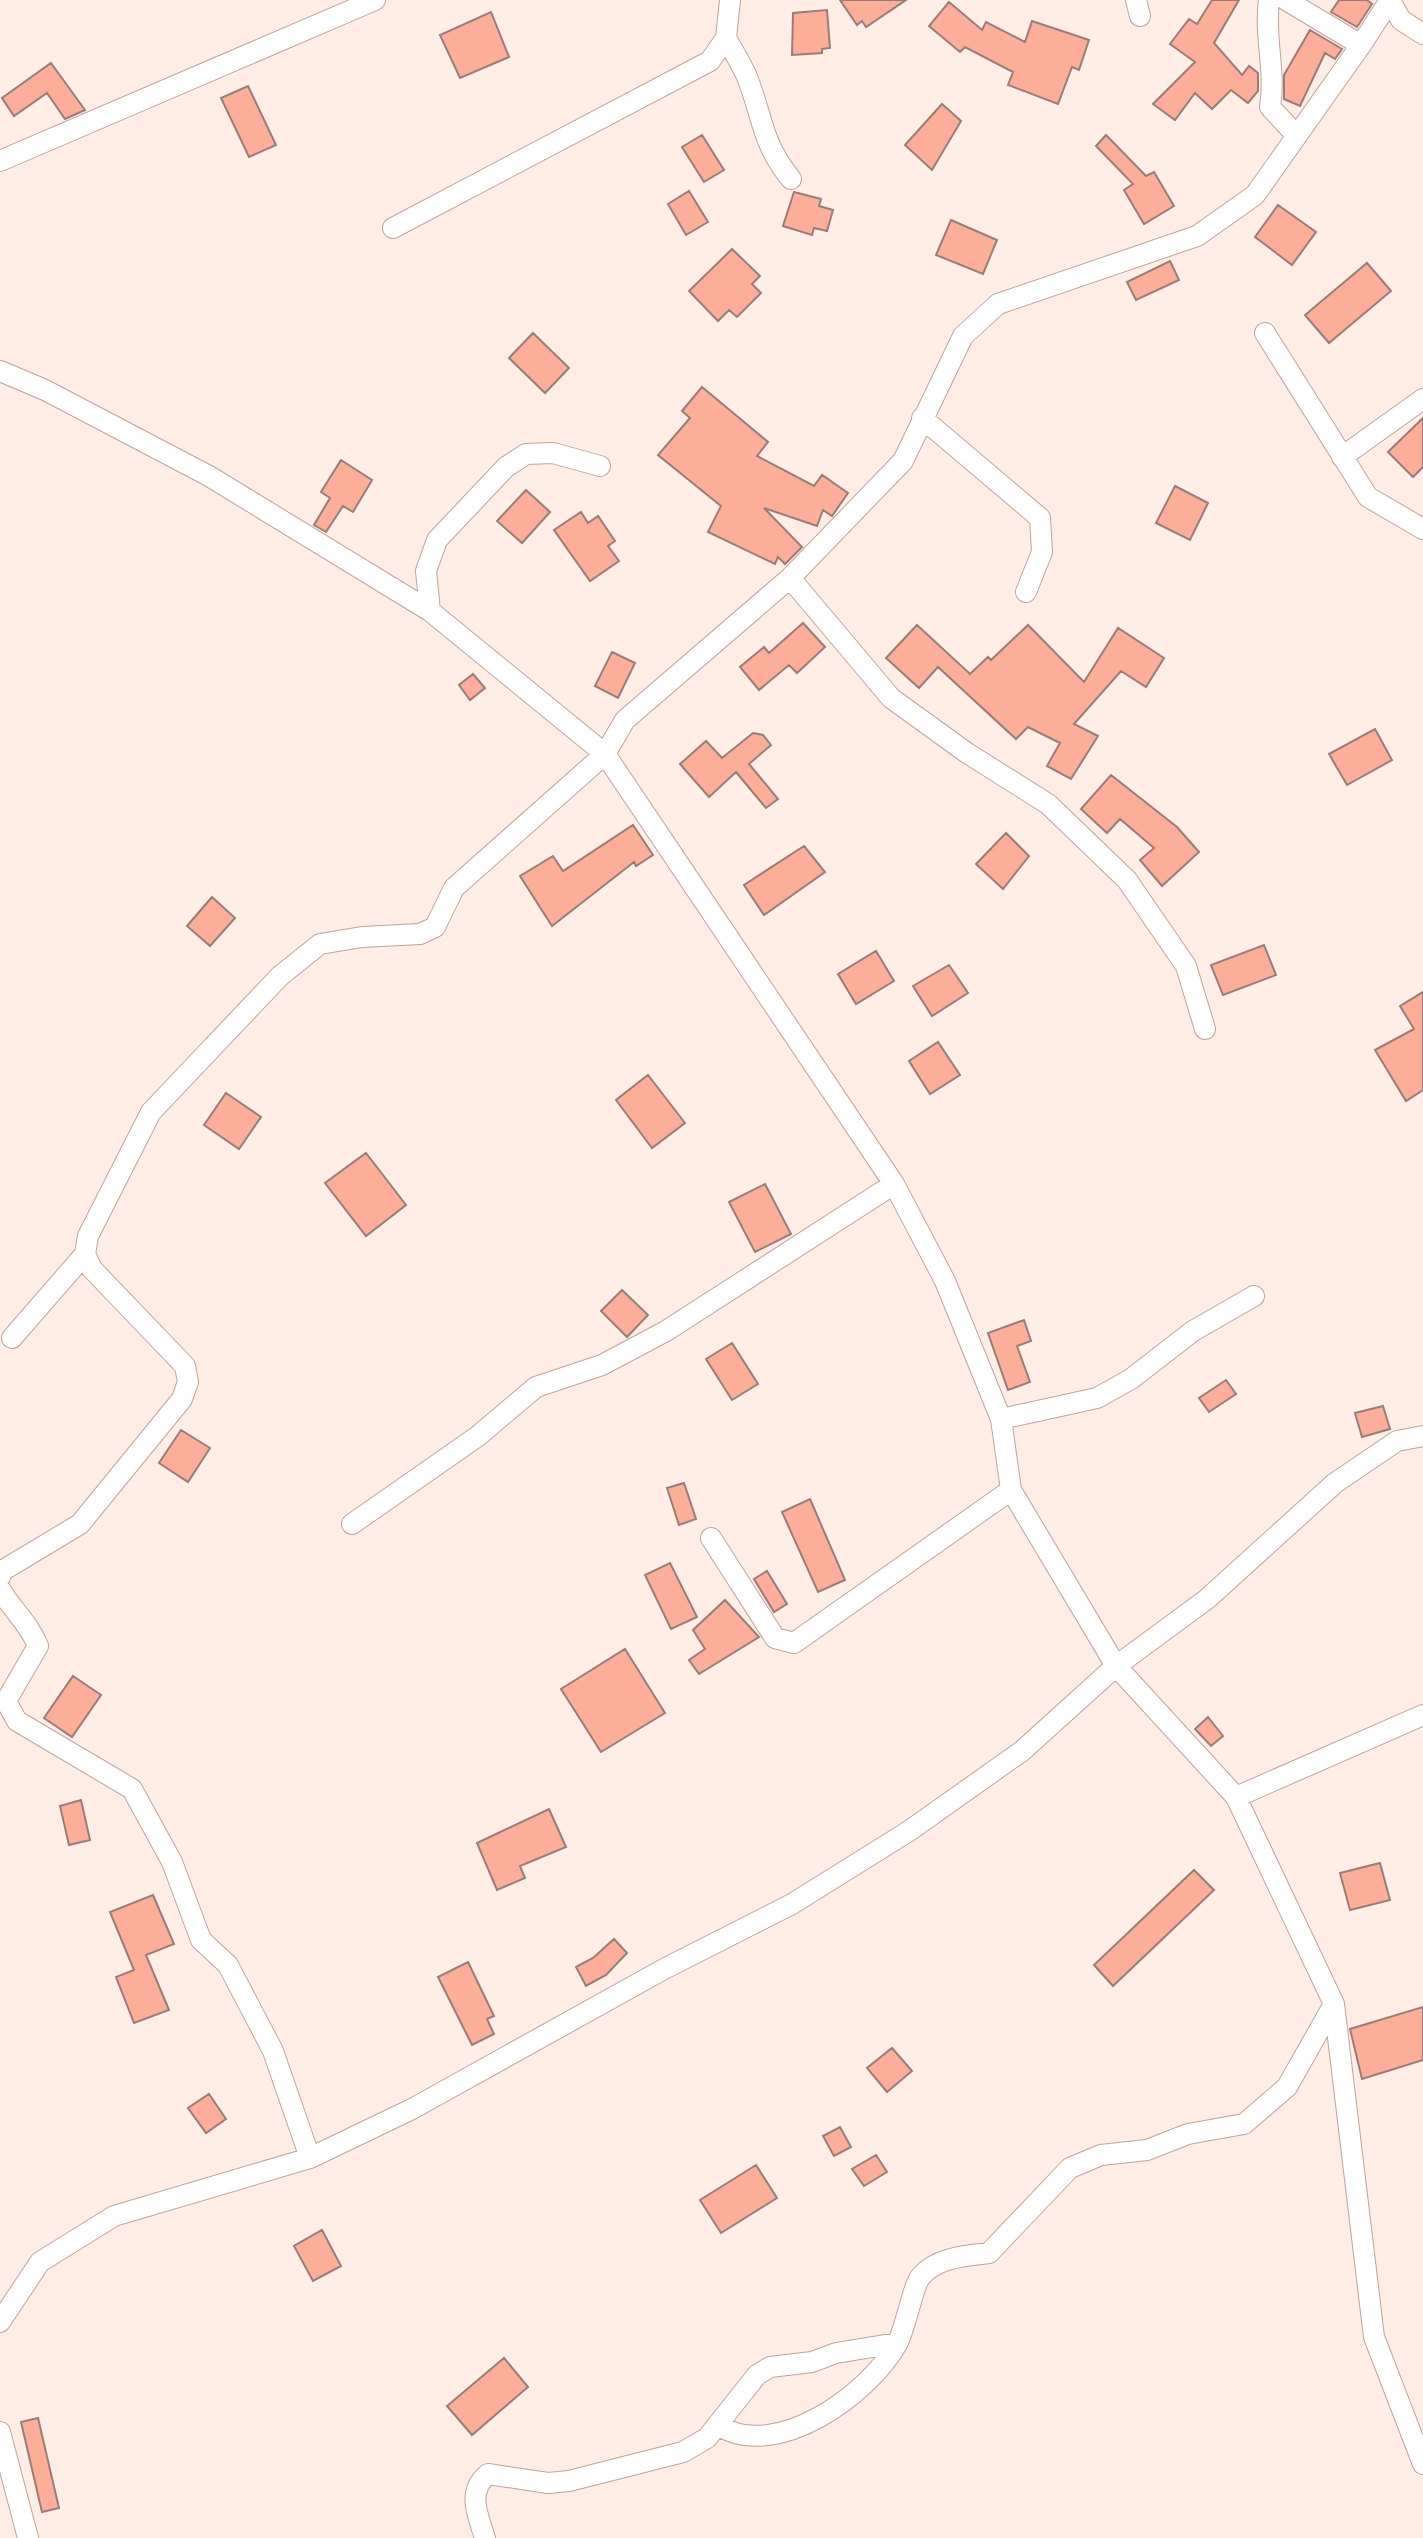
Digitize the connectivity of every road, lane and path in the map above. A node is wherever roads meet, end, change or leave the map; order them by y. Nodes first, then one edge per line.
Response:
1 (375, 0) edge
2 (730, 0) edge
3 (1269, 0) edge
4 (1286, 0) edge
5 (1390, 0) edge
6 (1423, 34) edge
7 (726, 38) junction
8 (1361, 45) junction
9 (1297, 136) junction
10 (0, 161) edge
11 (791, 179) dead end
12 (393, 228) dead end
13 (1265, 333) dead end
14 (0, 371) edge
15 (1423, 399) edge
16 (922, 418) junction
17 (1342, 457) junction
18 (600, 466) dead end
19 (1423, 529) edge
20 (790, 578) junction
21 (1026, 592) dead end
22 (430, 611) junction
23 (605, 754) junction
24 (1205, 1029) dead end
25 (894, 1184) junction
26 (85, 1254) junction
27 (1254, 1296) dead end
28 (12, 1338) dead end
29 (1001, 1419) junction
30 (1423, 1436) edge
31 (1011, 1490) junction
32 (352, 1524) dead end
33 (711, 1538) dead end
34 (0, 1577) edge
35 (0, 1589) edge
36 (1116, 1666) junction
37 (6, 1715) edge
38 (1423, 1715) edge
39 (1236, 1797) junction
40 (1334, 2004) junction
41 (310, 2158) junction
42 (10, 2293) edge
43 (0, 2322) edge
44 (897, 2343) junction
45 (719, 2426) junction
46 (0, 2432) edge
47 (1423, 2464) edge
48 (28, 2538) edge
49 (485, 2538) edge

1 - 10 street
2 - 7 street
3 - 9 street
4 - 8 street
5 - 6 street
5 - 8 street
7 - 11 street
7 - 12 street
8 - 9 street
9 - 16 street
13 - 17 street
14 - 22 street
15 - 17 street
16 - 20 street
16 - 21 street
17 - 19 street
18 - 22 street
20 - 23 street
20 - 24 street
22 - 23 street
23 - 25 street
23 - 26 street
25 - 29 street
25 - 32 street
26 - 28 street
26 - 34 street
27 - 29 street
29 - 31 street
30 - 36 street
31 - 33 street
31 - 36 street
35 - 37 street
36 - 39 street
36 - 41 street
37 - 41 street
38 - 39 street
39 - 40 street
40 - 44 street
40 - 47 street
41 - 42 street
42 - 43 street
44 - 45 street
44 - 45 street
45 - 49 street
46 - 48 street

